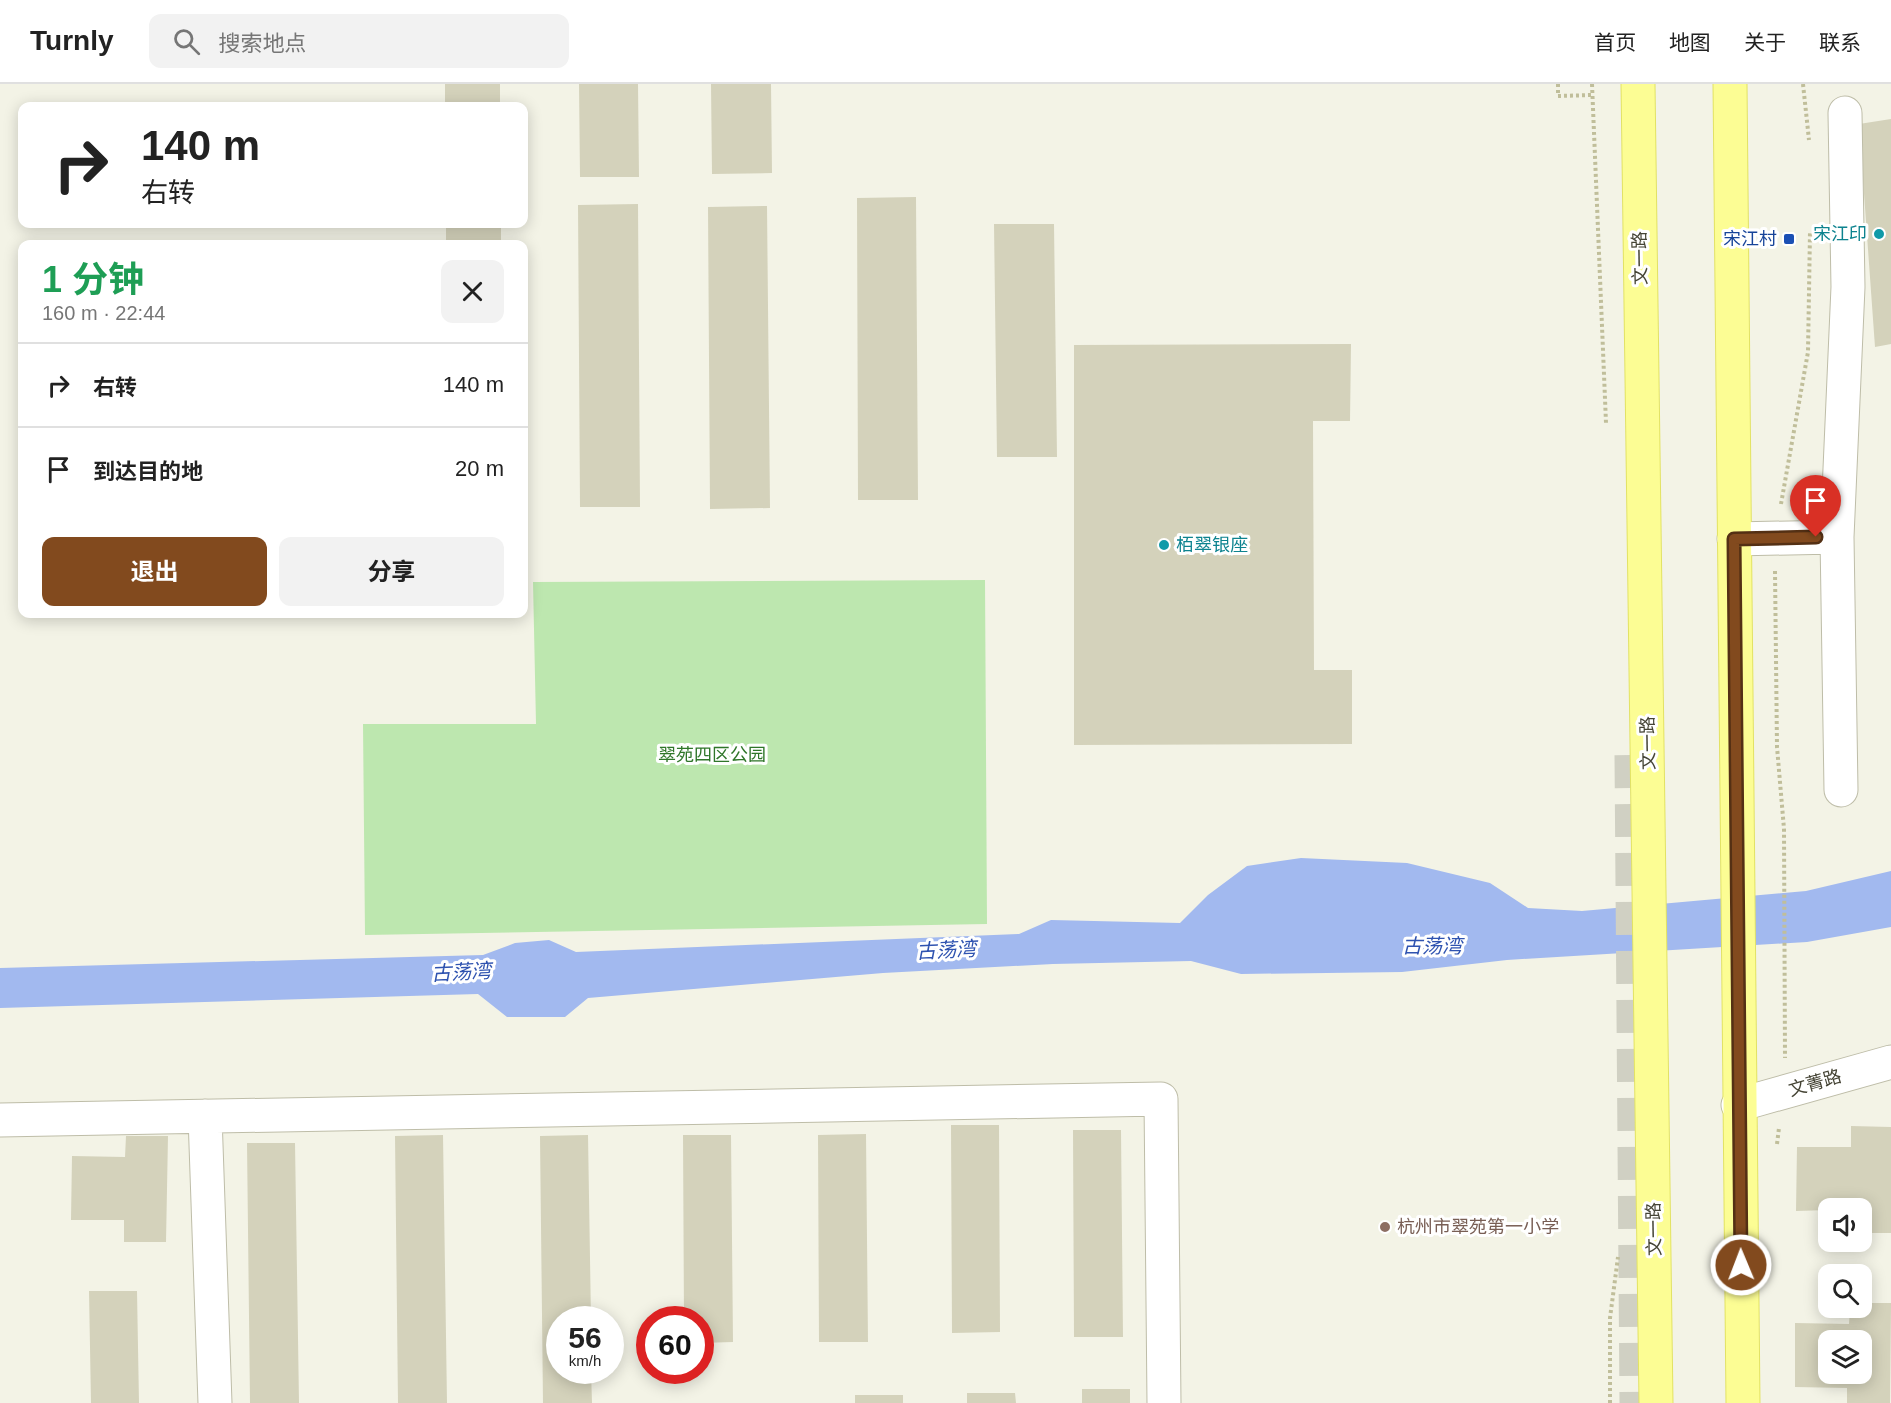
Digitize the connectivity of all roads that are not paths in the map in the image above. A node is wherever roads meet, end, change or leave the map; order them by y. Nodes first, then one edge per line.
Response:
1 (1638, 84) edge
2 (1730, 84) edge
3 (1845, 113) dead end
4 (1838, 537) junction
5 (1734, 539) junction
6 (1841, 790) dead end
7 (1891, 1062) edge
8 (1738, 1105) junction
9 (205, 1116) junction
10 (0, 1120) edge
11 (215, 1403) edge
12 (1164, 1403) edge
13 (1656, 1403) edge
14 (1743, 1403) edge

1 - 13 main road, 文一路
2 - 5 main road
3 - 4 street
4 - 5 street
4 - 6 street
5 - 8 main road
7 - 8 street, 文菁路
8 - 14 main road
9 - 10 street
9 - 11 street
9 - 12 street

